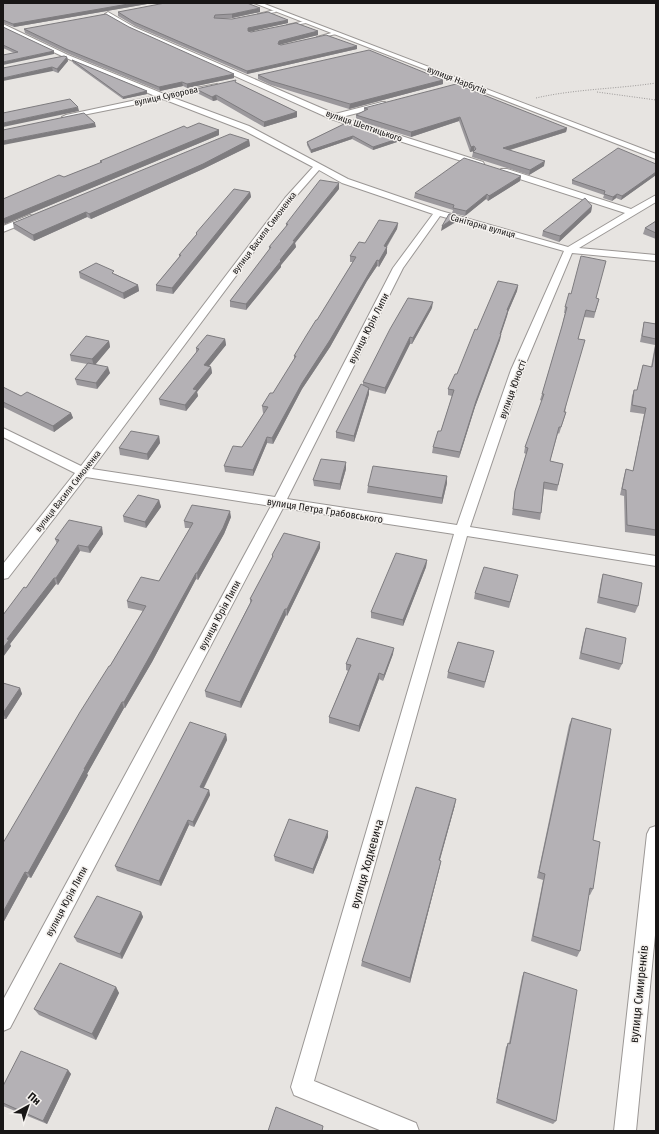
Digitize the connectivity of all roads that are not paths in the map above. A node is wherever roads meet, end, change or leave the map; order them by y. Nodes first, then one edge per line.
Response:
1 (257, 3) edge
2 (275, 11) junction
3 (122, 12) edge
4 (256, 14) edge
5 (304, 22) junction
6 (3, 26) edge
7 (282, 27) edge
8 (27, 29) edge
9 (12, 31) junction
10 (335, 33) junction
11 (312, 39) edge
12 (375, 49) junction
13 (360, 52) edge
14 (66, 56) junction
15 (52, 59) edge
16 (262, 75) edge
17 (247, 78) junction
18 (463, 82) junction
19 (448, 86) edge
20 (164, 97) junction
21 (387, 102) edge
22 (334, 117) junction
23 (57, 119) edge
24 (246, 128) junction
25 (231, 134) edge
26 (656, 157) edge
27 (317, 166) junction
28 (656, 198) edge
29 (631, 212) junction
30 (438, 213) junction
31 (40, 214) edge
32 (3, 229) edge
33 (569, 250) junction
34 (656, 258) edge
35 (3, 432) edge
36 (83, 472) junction
37 (279, 503) junction
38 (462, 531) junction
39 (656, 561) edge
40 (3, 574) edge
41 (656, 834) edge
42 (3, 1020) edge
43 (408, 1131) edge
44 (625, 1131) edge

1 - 2 street, вулиця Нарбутів
2 - 4 lane
2 - 5 street, вулиця Нарбутів
3 - 17 street, вулиця Шептицького
5 - 7 lane
5 - 10 street, вулиця Нарбутів
6 - 9 street
8 - 9 street
9 - 14 street
10 - 11 lane
10 - 12 street, вулиця Нарбутів
12 - 13 street
12 - 18 street, вулиця Нарбутів
14 - 15 street
14 - 20 street
16 - 17 street, вулиця Суворова
17 - 20 street, вулиця Суворова
17 - 22 street, вулиця Шептицького
18 - 19 street
18 - 26 street, вулиця Нарбутів
20 - 23 street, вулиця Суворова
20 - 24 street
21 - 22 street
22 - 29 street, вулиця Шептицького
24 - 25 street
24 - 27 street
27 - 30 street, Санітарна вулиця
27 - 36 street, вулиця Василя Симоненка
28 - 29 street
29 - 33 street
30 - 33 street, Санітарна вулиця
30 - 37 street, вулиця Юрія Липи
31 - 32 street
33 - 34 street, Санітарна вулиця
33 - 38 street, вулиця Юності
35 - 36 street, вулиця Петра Грабовського
36 - 37 street, вулиця Петра Грабовського
36 - 40 street, вулиця Василя Симоненка
37 - 38 street, вулиця Петра Грабовського
37 - 42 street, вулиця Юрія Липи
38 - 39 street, вулиця Петра Грабовського
38 - 43 street, вулиця Ходкевича
41 - 44 street, вулиця Симиренків

